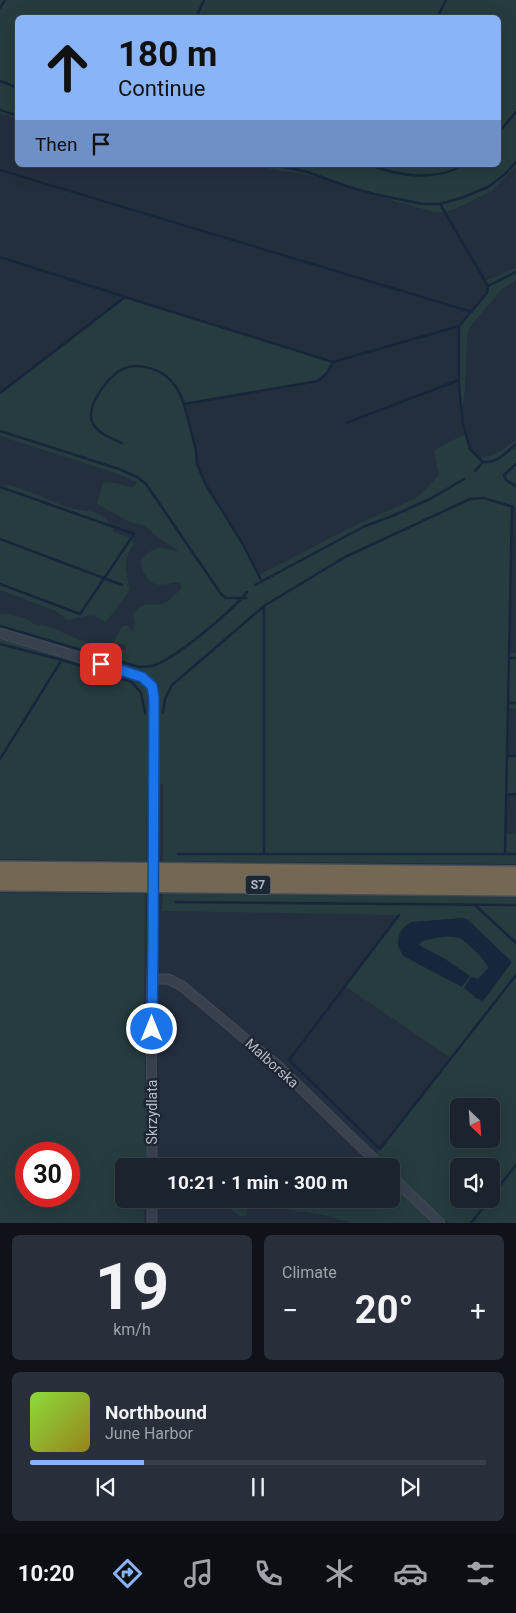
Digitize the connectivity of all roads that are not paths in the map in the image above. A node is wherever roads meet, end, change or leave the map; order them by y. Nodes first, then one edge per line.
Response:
1 (0, 633) edge
2 (0, 870) edge
3 (516, 874) edge
4 (0, 883) edge
5 (516, 888) edge
6 (153, 979) junction
7 (152, 1158) edge
8 (373, 1158) edge
9 (400, 1185) edge
10 (152, 1208) edge
11 (152, 1223) edge
12 (440, 1223) edge

1 - 6 street, Skrzydlata, bridge
2 - 3 highway, S7
4 - 5 highway, S7
6 - 7 street, Skrzydlata
6 - 8 street, Malborska
9 - 12 street
10 - 11 street

